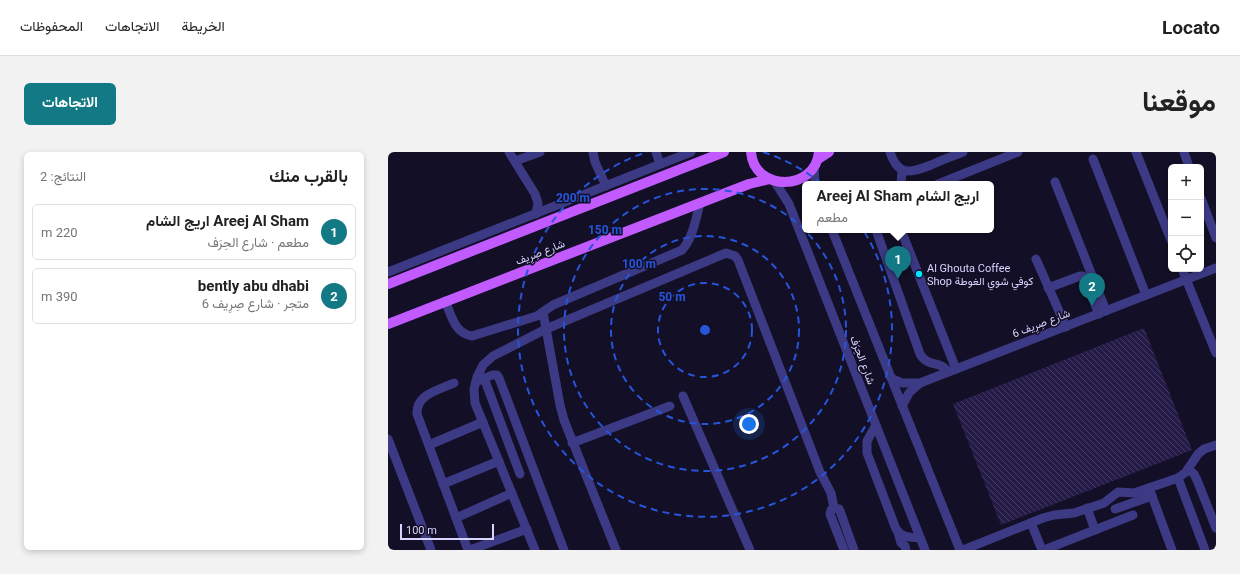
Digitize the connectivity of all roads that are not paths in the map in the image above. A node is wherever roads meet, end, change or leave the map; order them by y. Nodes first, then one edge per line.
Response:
1 (509, 152) edge
2 (540, 152) edge
3 (593, 152) edge
4 (656, 152) edge
5 (691, 152) edge
6 (751, 152) edge
7 (829, 152) edge
8 (890, 152) edge
9 (963, 152) edge
10 (1018, 152) edge
11 (1136, 152) edge
12 (1184, 152) edge
13 (717, 153) edge
14 (817, 159) edge
15 (1093, 160) dead end
16 (515, 162) junction
17 (660, 164) junction
18 (1188, 164) edge
19 (902, 170) junction
20 (773, 181) junction
21 (815, 181) edge
22 (901, 181) edge
23 (946, 181) edge
24 (1056, 182) dead end
25 (606, 186) junction
26 (1202, 200) edge
27 (700, 203) junction
28 (536, 214) junction
29 (833, 233) edge
30 (877, 233) edge
31 (902, 233) edge
32 (1169, 236) edge
33 (1216, 238) edge
34 (1036, 259) dead end
35 (1216, 268) edge
36 (388, 272) edge
37 (1183, 272) edge
38 (1186, 280) junction
39 (388, 284) edge
40 (1048, 288) junction
41 (1146, 295) junction
42 (445, 301) junction
43 (544, 312) junction
44 (1103, 312) junction
45 (388, 324) edge
46 (1066, 327) junction
47 (546, 329) junction
48 (1216, 353) edge
49 (952, 371) junction
50 (891, 378) junction
51 (480, 380) junction
52 (454, 383) dead end
53 (920, 384) junction
54 (683, 396) dead end
55 (670, 406) dead end
56 (902, 406) junction
57 (483, 422) junction
58 (876, 425) junction
59 (388, 439) edge
60 (572, 443) junction
61 (428, 445) junction
62 (1216, 445) edge
63 (499, 461) junction
64 (534, 468) junction
65 (1188, 469) junction
66 (520, 474) junction
67 (1178, 478) junction
68 (506, 479) junction
69 (443, 484) junction
70 (1151, 492) junction
71 (512, 493) junction
72 (1111, 498) junction
73 (834, 508) junction
74 (1087, 508) junction
75 (1115, 509) junction
76 (1132, 515) dead end
77 (456, 518) junction
78 (1119, 521) junction
79 (1031, 523) junction
80 (1216, 528) edge
81 (527, 529) junction
82 (1095, 530) junction
83 (898, 532) junction
84 (916, 538) junction
85 (906, 548) edge
86 (431, 550) edge
87 (469, 550) edge
88 (535, 550) edge
89 (564, 550) edge
90 (616, 550) edge
91 (750, 550) edge
92 (844, 550) edge
93 (854, 550) edge
94 (925, 550) edge
95 (961, 550) edge
96 (1043, 550) edge
97 (1172, 550) edge
98 (1205, 550) edge

1 - 16 street
2 - 16 street
3 - 25 street
4 - 17 street
5 - 17 street
6 - 20 main road
7 - 14 main road
8 - 19 street
9 - 19 street
10 - 23 street
11 - 32 street
12 - 18 street
13 - 39 main road
14 - 20 main road, شارع صِرِيف
14 - 21 street
15 - 41 street
16 - 28 street
17 - 25 street
19 - 22 street
20 - 27 main road, شارع صِرِيف
20 - 58 street, شارع الحِرَف
24 - 44 street
25 - 28 street
26 - 33 street
27 - 42 main road, شارع صِرِيف
27 - 43 street
28 - 36 street
29 - 50 street, شارع الحِرَف
30 - 49 street
31 - 49 street
34 - 40 street
35 - 38 street, شارع صِرِيف 6
37 - 38 street
38 - 41 street, شارع صِرِيف 6
38 - 48 street
40 - 44 street
40 - 46 street
41 - 44 street, شارع صِرِيف 6
42 - 43 street
42 - 45 main road, شارع صِرِيف
43 - 47 street
44 - 46 street, شارع صِرِيف 6
46 - 49 street, شارع صِرِيف 6
47 - 51 street
47 - 60 street
47 - 73 street
49 - 53 street, شارع صِرِيف 6
50 - 53 street
50 - 56 street, شارع الحِرَف
51 - 57 street
51 - 64 street
51 - 66 street
52 - 61 street
53 - 56 street, شارع صِرِيف 6
54 - 91 street
55 - 60 street
56 - 95 street, شارع الحِرَف
57 - 61 street
57 - 63 street
58 - 83 street
58 - 84 street, شارع الحِرَف
59 - 86 street
60 - 90 street
61 - 69 street
62 - 65 street
63 - 68 street
63 - 69 street
64 - 66 street
64 - 89 street
65 - 67 street
65 - 80 street
66 - 68 street
67 - 70 street
67 - 98 street
68 - 71 street
69 - 77 street
70 - 72 street
70 - 75 street
70 - 97 street
71 - 77 street
71 - 81 street
72 - 74 street
72 - 75 street
73 - 92 street
73 - 93 street
74 - 79 street
74 - 82 street
75 - 78 street
76 - 78 street
77 - 87 street
78 - 82 street
79 - 95 street
79 - 96 street
81 - 87 street
81 - 88 street
82 - 96 street
83 - 84 street
83 - 85 street
84 - 85 street
84 - 94 street, شارع الحِرَف

